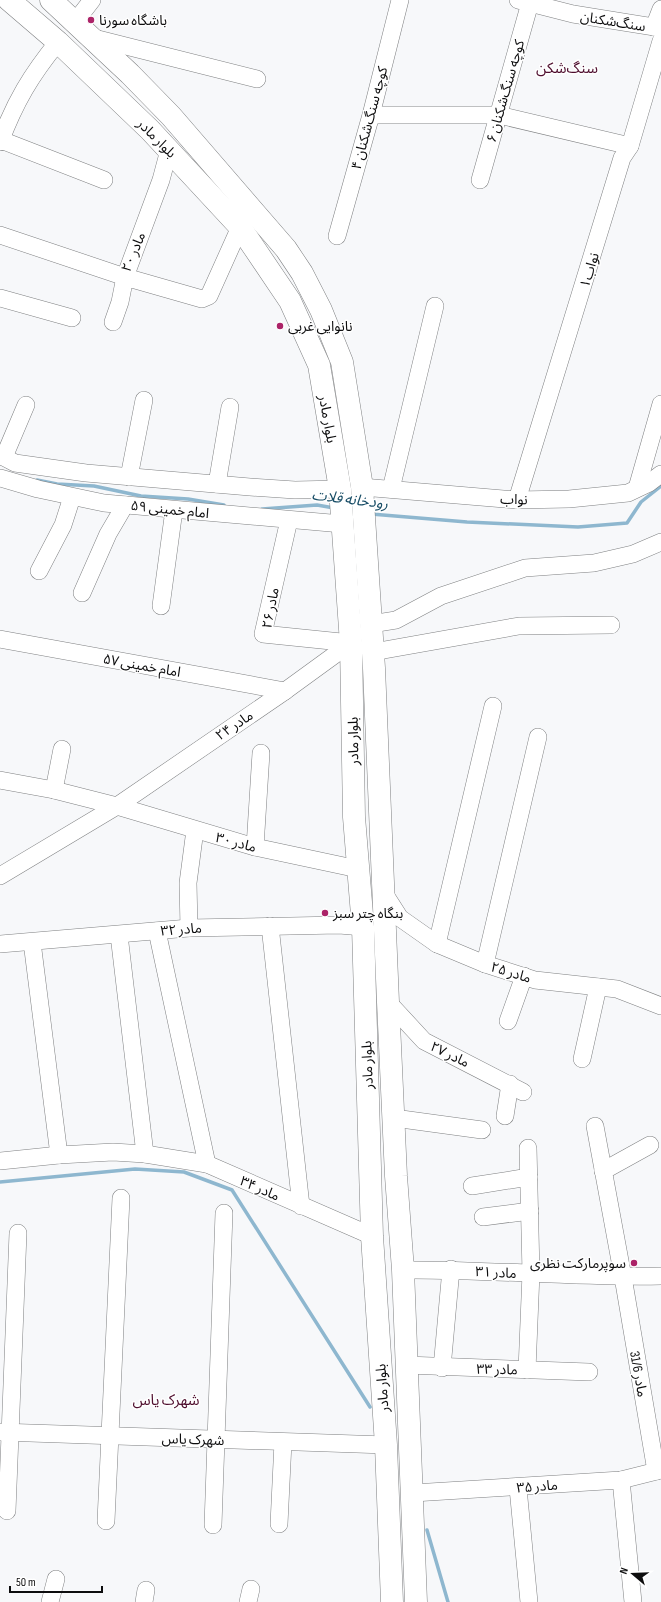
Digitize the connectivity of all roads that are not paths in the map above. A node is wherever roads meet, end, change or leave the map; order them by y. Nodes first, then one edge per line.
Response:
1 (9, 0) edge
2 (50, 0) edge
3 (92, 0) edge
4 (400, 0) edge
5 (524, 2) edge
6 (661, 9) edge
7 (82, 29) junction
8 (659, 32) edge
9 (58, 42) junction
10 (257, 79) dead end
11 (371, 115) junction
12 (499, 115) junction
13 (0, 141) edge
14 (630, 146) junction
15 (170, 150) junction
16 (104, 180) dead end
17 (480, 180) dead end
18 (240, 227) junction
19 (0, 235) edge
20 (337, 236) dead end
21 (125, 277) junction
22 (0, 298) edge
23 (435, 306) dead end
24 (72, 318) dead end
25 (113, 322) dead end
26 (144, 400) dead end
27 (661, 404) edge
28 (26, 405) dead end
29 (230, 407) dead end
30 (2, 456) edge
31 (661, 474) edge
32 (129, 477) junction
33 (0, 478) edge
34 (217, 484) junction
35 (637, 488) junction
36 (391, 489) junction
37 (72, 497) junction
38 (363, 500) junction
39 (517, 500) junction
40 (125, 505) junction
41 (341, 506) junction
42 (174, 510) junction
43 (289, 520) junction
44 (661, 542) edge
45 (39, 571) dead end
46 (82, 593) dead end
47 (161, 606) dead end
48 (371, 624) junction
49 (611, 625) dead end
50 (0, 639) edge
51 (351, 643) junction
52 (373, 652) junction
53 (285, 691) junction
54 (493, 706) dead end
55 (538, 737) dead end
56 (62, 749) dead end
57 (261, 753) dead end
58 (0, 780) edge
59 (54, 790) junction
60 (117, 806) junction
61 (380, 817) junction
62 (354, 818) junction
63 (195, 830) junction
64 (254, 847) junction
65 (358, 869) junction
66 (0, 876) edge
67 (384, 893) junction
68 (270, 926) junction
69 (363, 927) junction
70 (189, 928) junction
71 (157, 931) junction
72 (120, 935) junction
73 (32, 942) junction
74 (0, 944) edge
75 (437, 944) junction
76 (485, 964) junction
77 (524, 976) junction
78 (598, 987) junction
79 (388, 1002) junction
80 (661, 1006) edge
81 (508, 1021) dead end
82 (582, 1060) dead end
83 (505, 1116) dead end
84 (394, 1118) junction
85 (595, 1126) dead end
86 (482, 1130) dead end
87 (650, 1145) dead end
88 (528, 1148) dead end
89 (59, 1154) junction
90 (145, 1154) junction
91 (0, 1161) edge
92 (207, 1164) junction
93 (603, 1171) junction
94 (529, 1177) junction
95 (472, 1186) dead end
96 (121, 1198) dead end
97 (301, 1206) junction
98 (530, 1210) junction
99 (224, 1213) dead end
100 (483, 1217) dead end
101 (18, 1233) dead end
102 (372, 1236) junction
103 (451, 1269) junction
104 (403, 1270) junction
105 (531, 1273) junction
106 (661, 1276) edge
107 (623, 1277) junction
108 (406, 1365) junction
109 (442, 1368) junction
110 (527, 1370) junction
111 (589, 1372) dead end
112 (6, 1433) edge
113 (111, 1435) junction
114 (216, 1440) junction
115 (283, 1442) junction
116 (386, 1445) junction
117 (658, 1470) edge
118 (621, 1480) junction
119 (518, 1488) junction
120 (413, 1493) junction
121 (7, 1511) dead end
122 (106, 1521) dead end
123 (280, 1524) dead end
124 (213, 1525) dead end
125 (56, 1579) dead end
126 (50, 1602) edge
127 (392, 1602) edge
128 (416, 1602) edge
129 (529, 1602) edge
130 (633, 1602) edge

1 - 9 main road, بلوار مادر
2 - 7 main road, بلوار مادر
3 - 7 street
4 - 11 street, کوچه سنگ‌شکنان ۴
5 - 8 street, سنگ‌شکنان
5 - 12 street, کوچه سنگ‌شکنان ۶
6 - 8 street, نواب۱
7 - 10 street
7 - 38 main road, بلوار مادر
8 - 14 street, نواب۱
9 - 13 street
9 - 15 main road, بلوار مادر
11 - 12 street
11 - 20 street, کوچه سنگ‌شکنان ۴
12 - 14 street
12 - 17 street, کوچه سنگ‌شکنان ۶
13 - 16 street
14 - 39 street, نواب۱
15 - 18 main road, بلوار مادر
15 - 21 street, مادر ۲۰
18 - 21 street
18 - 41 main road, بلوار مادر
19 - 21 street, مادر ۲۰
21 - 25 street
22 - 24 street
23 - 36 street
26 - 32 street
27 - 35 street
28 - 30 street
29 - 34 street
30 - 32 street, امام خمینی ۵۹
31 - 35 street, نواب
32 - 34 street, امام خمینی ۵۹
33 - 37 street, امام خمینی ۵۹
34 - 41 street, امام خمینی ۵۹
35 - 39 street, نواب
36 - 38 street, نواب
36 - 39 street, نواب
37 - 40 street, امام خمینی ۵۹
37 - 45 street
38 - 48 main road, بلوار مادر
40 - 42 street, امام خمینی ۵۹
40 - 46 street
41 - 43 street, امام خمینی ۵۹
41 - 51 main road, بلوار مادر
42 - 43 street, امام خمینی ۵۹
42 - 47 street
43 - 51 street, مادر ۲۶
44 - 48 street
48 - 52 main road, بلوار مادر
49 - 52 street
50 - 53 street, امام خمینی ۵۷
51 - 53 street, مادر ۲۴
51 - 62 main road, بلوار مادر
52 - 61 main road, بلوار مادر
53 - 60 street, مادر ۲۴
54 - 75 street
55 - 76 street
56 - 59 street
57 - 64 street
58 - 59 street, مادر ۳۰
59 - 60 street, مادر ۳۰
60 - 63 street, مادر ۳۰
60 - 66 street, مادر ۲۴
61 - 62 main road
61 - 67 main road, بلوار مادر
62 - 65 main road, بلوار مادر
63 - 64 street, مادر ۳۰
63 - 70 street
64 - 65 street, مادر ۳۰
65 - 69 main road, بلوار مادر
67 - 75 street, مادر ۲۵
67 - 79 main road, بلوار مادر
68 - 69 street, مادر ۳۲
68 - 70 street, مادر ۳۲
68 - 97 street
69 - 102 main road, بلوار مادر
70 - 71 street, مادر ۳۲
71 - 72 street, مادر ۳۲
71 - 92 street
72 - 73 street, مادر ۳۲
72 - 90 street
73 - 74 street, مادر ۳۲
73 - 89 street
75 - 76 street, مادر ۲۵
76 - 77 street, مادر ۲۵
77 - 78 street, مادر ۲۵
77 - 81 street
78 - 80 street, مادر ۲۵
78 - 82 street
79 - 83 street, مادر ۲۷
79 - 84 main road, بلوار مادر
84 - 86 street
84 - 104 main road, بلوار مادر
85 - 93 street, مادر 31/6
87 - 93 street
88 - 94 street
89 - 90 street, مادر ۳۴
89 - 91 street, مادر ۳۴
90 - 92 street, مادر ۳۴
92 - 97 street, مادر ۳۴
93 - 107 street, مادر 31/6
94 - 95 street
94 - 98 street
96 - 113 street
97 - 102 street, مادر ۳۴
98 - 100 street
98 - 105 street
99 - 114 street
101 - 112 street
102 - 116 main road, بلوار مادر
103 - 104 street, مادر ۳۱
103 - 105 street, مادر ۳۱
103 - 109 street
104 - 108 main road, بلوار مادر
105 - 107 street, مادر ۳۱
105 - 110 street
106 - 107 street, مادر ۳۱
107 - 117 street, مادر 31/6
108 - 109 street, مادر ۳۳
108 - 120 main road, بلوار مادر
109 - 110 street, مادر ۳۳
110 - 111 street, مادر ۳۳
112 - 113 street, شهرک یاس
112 - 121 street
113 - 114 street, شهرک یاس
113 - 122 street
114 - 115 street, شهرک یاس
114 - 124 street
115 - 116 street, شهرک یاس
115 - 123 street
116 - 127 main road, بلوار مادر
117 - 118 street, مادر ۳۵
118 - 119 street, مادر ۳۵
118 - 130 street
119 - 120 street, مادر ۳۵
119 - 129 street
120 - 128 main road, بلوار مادر
125 - 126 street

